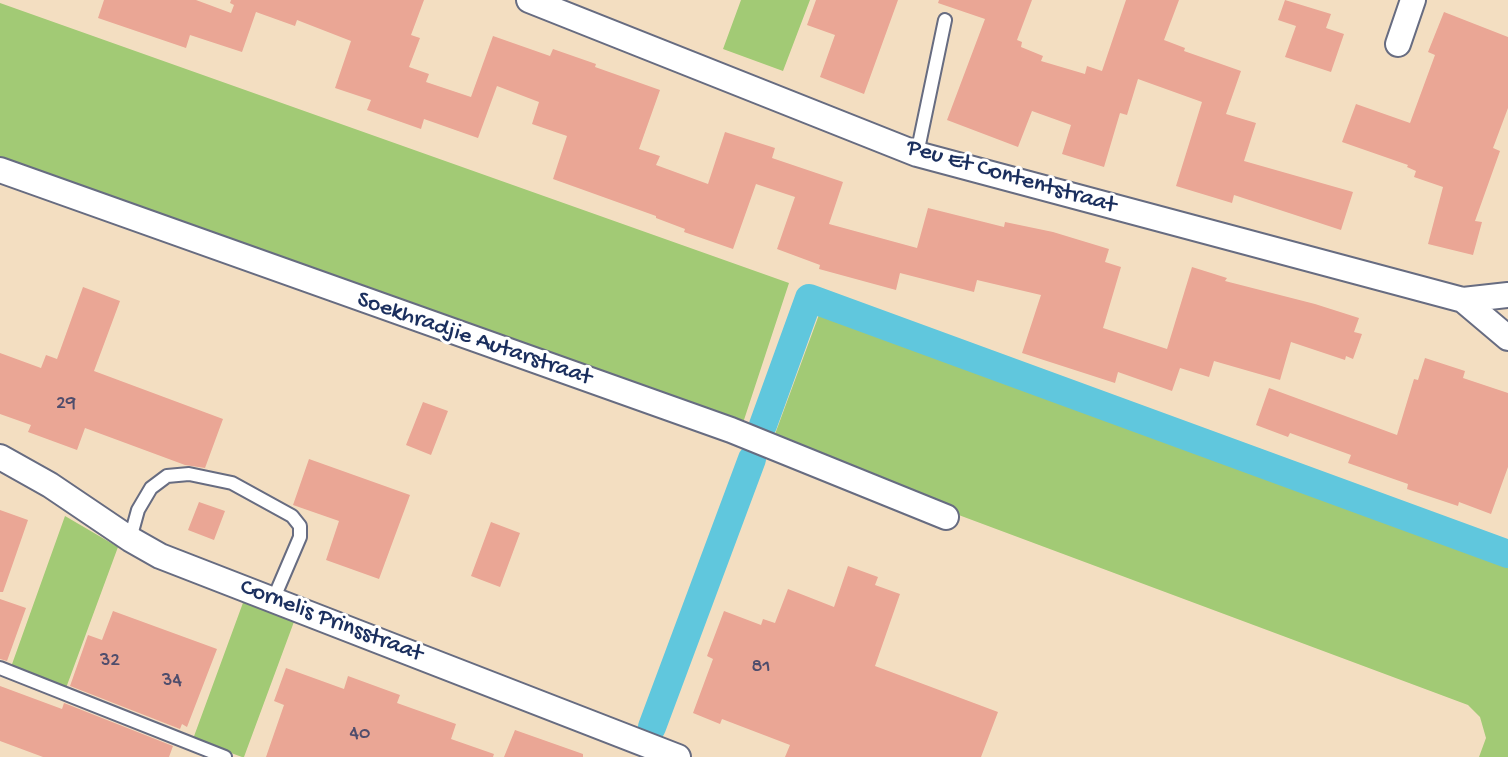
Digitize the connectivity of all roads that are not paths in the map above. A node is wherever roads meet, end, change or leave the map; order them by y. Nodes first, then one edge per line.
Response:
1 (529, 0) edge
2 (1413, 0) edge
3 (945, 20) dead end
4 (1398, 44) dead end
5 (917, 154) junction
6 (0, 170) edge
7 (1508, 295) edge
8 (1463, 300) junction
9 (1508, 338) edge
10 (0, 457) edge
11 (946, 517) dead end
12 (130, 539) junction
13 (273, 600) junction
14 (0, 668) edge
15 (225, 757) edge
16 (678, 757) edge

1 - 5 street, Peu Et Contentstraat
2 - 4 street
3 - 5 lane
5 - 8 street, Peu Et Contentstraat
6 - 11 street, Soekhradjie Autarstraat
7 - 8 street, Peu Et Contentstraat
8 - 9 street
10 - 12 street, Cornelis Prinsstraat
12 - 13 street, Cornelis Prinsstraat
12 - 13 lane
13 - 16 street, Cornelis Prinsstraat
14 - 15 lane

